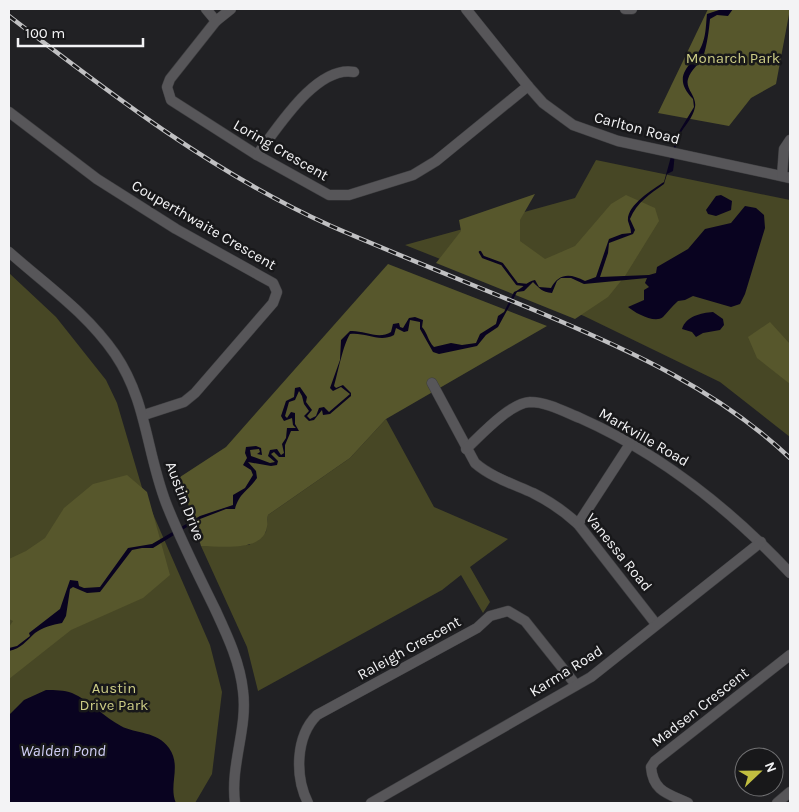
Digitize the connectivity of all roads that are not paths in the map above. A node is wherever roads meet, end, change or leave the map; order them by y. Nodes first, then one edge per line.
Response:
1 (206, 9) edge
2 (231, 9) edge
3 (466, 9) edge
4 (625, 9) edge
5 (632, 9) edge
6 (216, 21) junction
7 (354, 72) dead end
8 (528, 86) junction
9 (9, 112) edge
10 (790, 140) edge
11 (257, 155) junction
12 (786, 177) edge
13 (9, 252) edge
14 (432, 383) dead end
15 (144, 415) junction
16 (630, 444) junction
17 (466, 449) junction
18 (578, 524) junction
19 (761, 542) junction
20 (790, 573) edge
21 (656, 624) junction
22 (790, 655) edge
23 (576, 685) junction
24 (790, 792) edge
25 (236, 803) edge
26 (308, 803) edge
27 (370, 803) edge
28 (688, 803) edge
29 (777, 803) edge

1 - 6 street
2 - 6 street, Loring Crescent
3 - 8 street, Carlton Road
4 - 5 street
6 - 11 street, Loring Crescent
7 - 11 street
8 - 11 street, Loring Crescent
8 - 12 street, Carlton Road
9 - 15 street, Couperthwaite Crescent
10 - 12 street
13 - 15 street, Austin Drive
14 - 17 street, Vanessa Road
15 - 25 street, Austin Drive
16 - 17 street, Markville Road
16 - 18 street
16 - 19 street, Markville Road
17 - 18 street, Vanessa Road
18 - 21 street, Vanessa Road
19 - 20 street, Markville Road
19 - 21 street, Karma Road
21 - 23 street, Karma Road
22 - 28 street, Madsen Crescent
23 - 26 street, Raleigh Crescent
23 - 27 street, Karma Road
24 - 29 street

